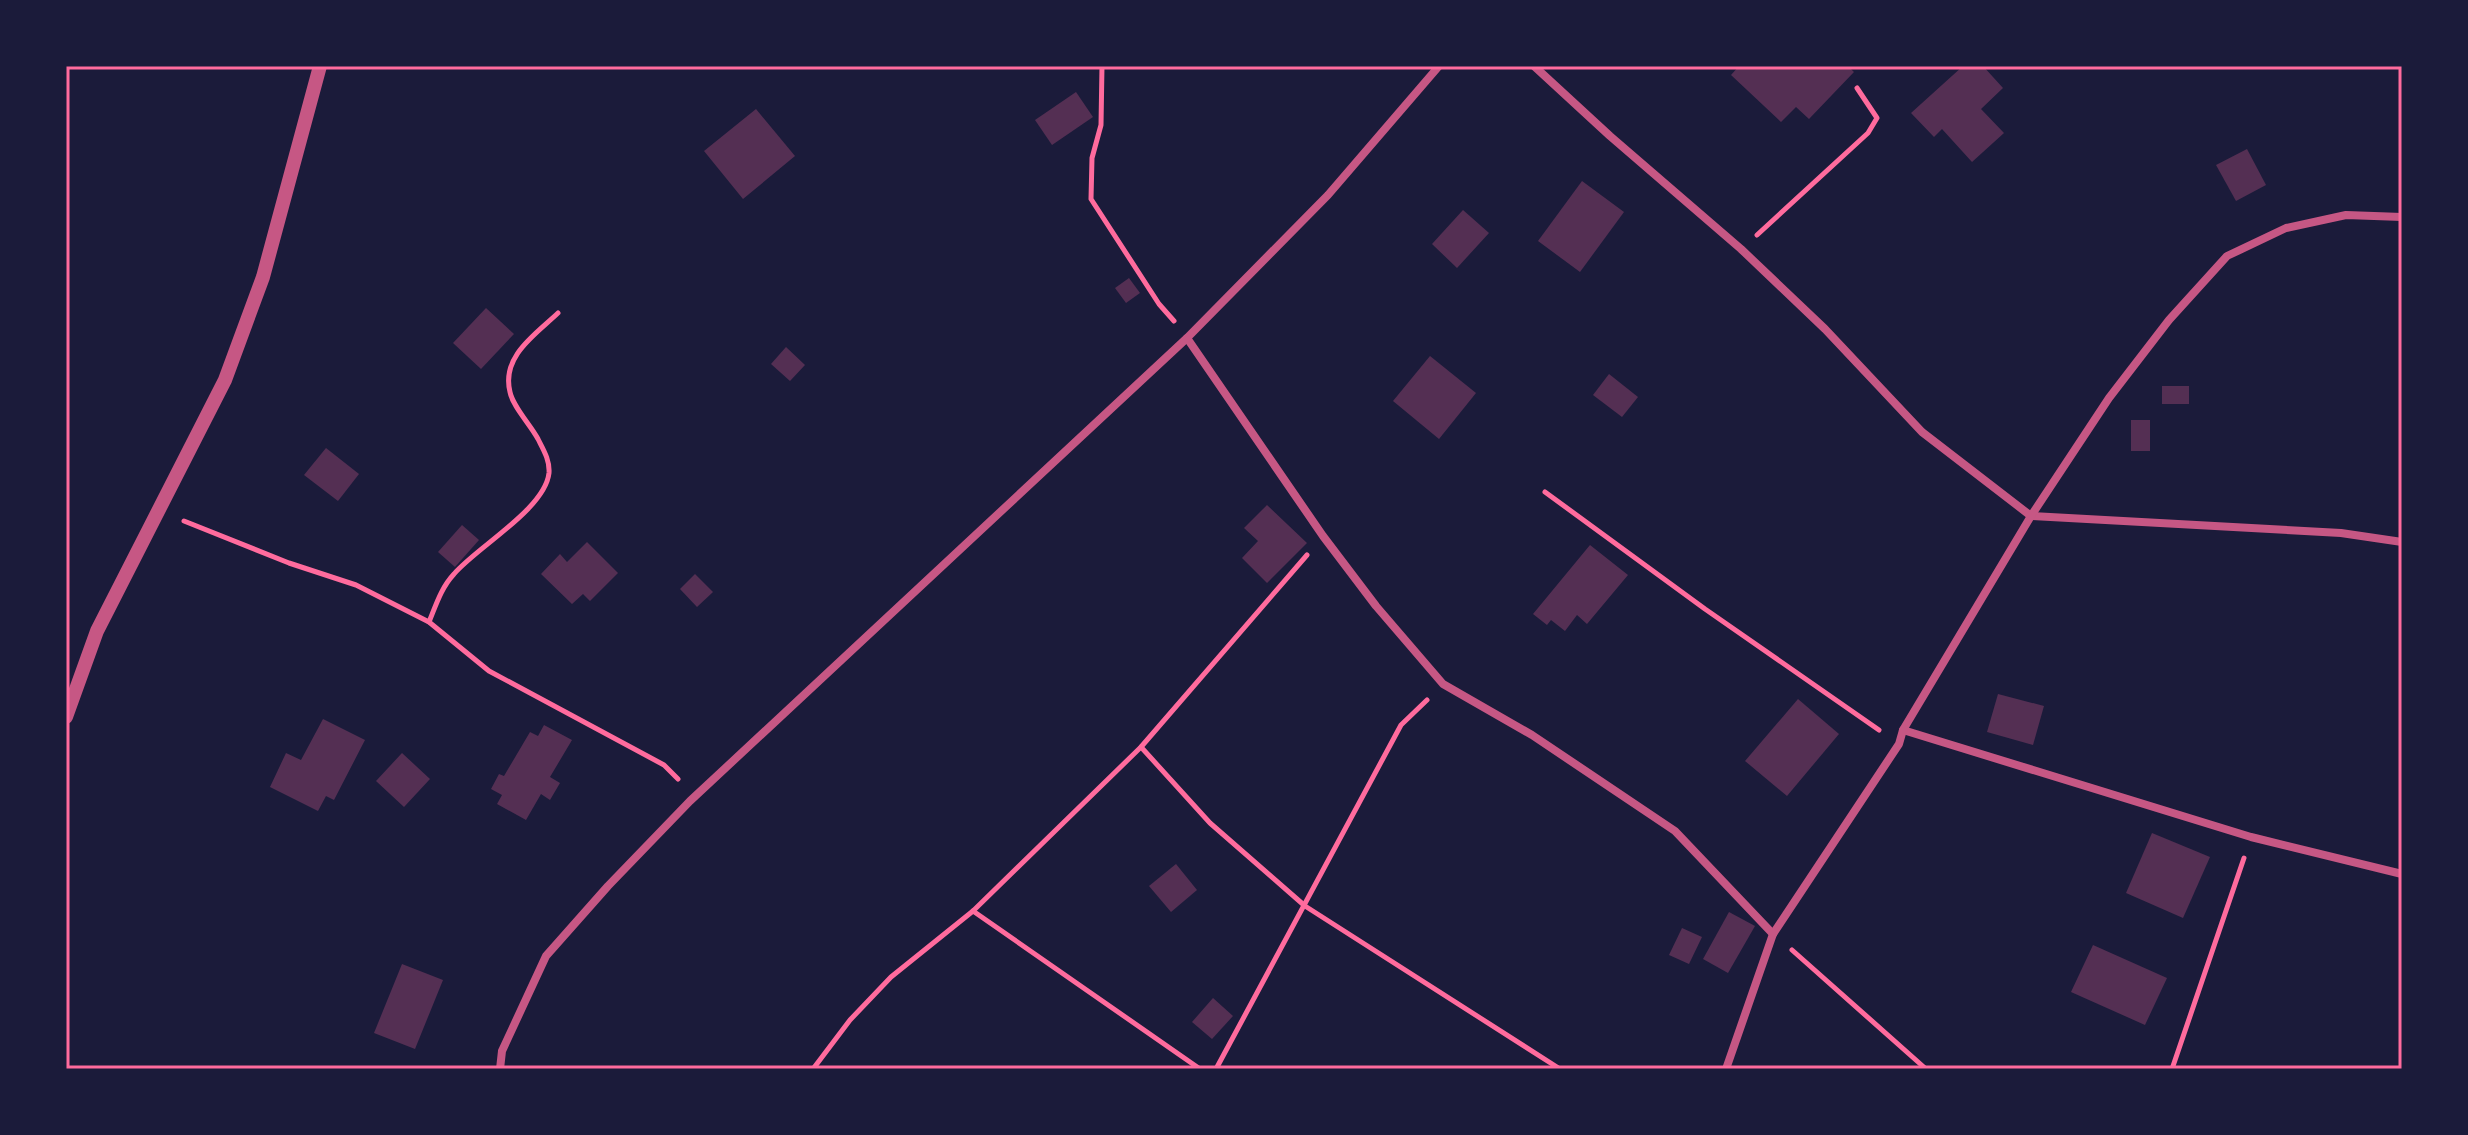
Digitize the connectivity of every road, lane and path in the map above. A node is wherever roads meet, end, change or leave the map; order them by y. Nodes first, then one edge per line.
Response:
1 (320, 66) edge
2 (1102, 66) edge
3 (1439, 66) edge
4 (1534, 66) edge
5 (1857, 88) dead end
6 (2402, 217) edge
7 (1741, 249) junction
8 (558, 313) dead end
9 (1187, 338) junction
10 (1545, 492) dead end
11 (157, 509) junction
12 (2031, 516) junction
13 (1323, 536) junction
14 (2402, 542) edge
15 (429, 622) junction
16 (1443, 684) junction
17 (66, 717) edge
18 (1903, 730) junction
19 (1899, 744) junction
20 (1141, 747) junction
21 (690, 801) junction
22 (2251, 837) junction
23 (2402, 874) edge
24 (1305, 906) junction
25 (973, 911) junction
26 (1773, 934) junction
27 (500, 1069) edge
28 (813, 1069) edge
29 (1200, 1069) edge
30 (1216, 1069) edge
31 (1560, 1069) edge
32 (1726, 1069) edge
33 (1926, 1069) edge
34 (2172, 1069) edge

1 - 11 street
2 - 9 path
3 - 9 street
4 - 7 street
5 - 7 path
6 - 12 street
7 - 12 street
8 - 15 path
9 - 13 street
9 - 21 street
10 - 19 path
11 - 15 path
11 - 17 street
12 - 14 street
12 - 18 street
13 - 16 street
13 - 20 path
15 - 21 path
16 - 24 path
16 - 26 street
18 - 19 street
18 - 22 street
19 - 26 street
20 - 24 path
20 - 25 path
21 - 27 street
22 - 23 street
22 - 34 path
24 - 30 path
24 - 31 path
25 - 28 path
25 - 29 path
26 - 32 street
26 - 33 path

